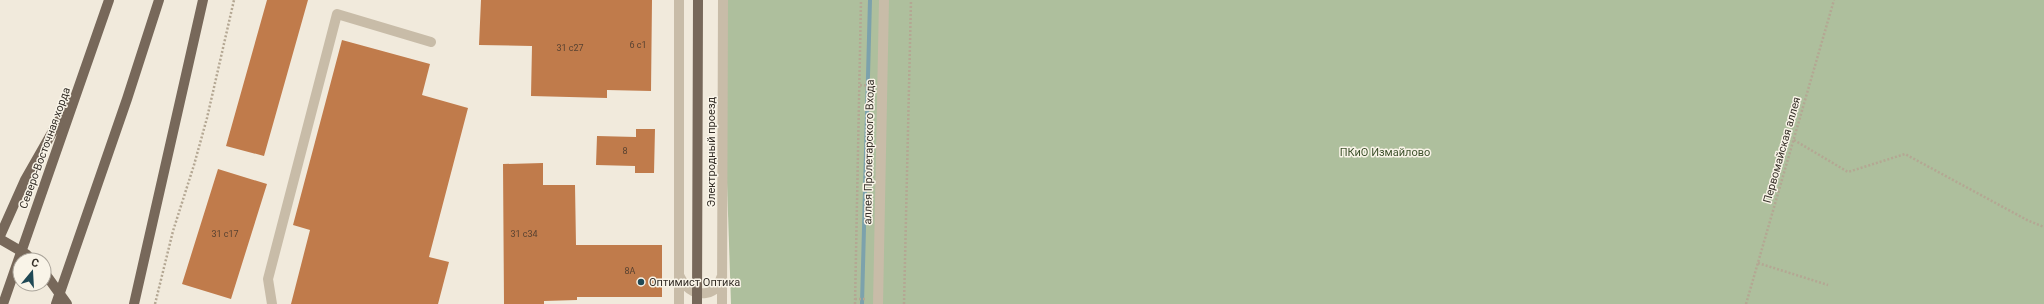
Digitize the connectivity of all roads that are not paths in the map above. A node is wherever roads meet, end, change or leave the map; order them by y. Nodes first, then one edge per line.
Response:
1 (109, 0) edge
2 (159, 0) edge
3 (203, 0) edge
4 (679, 0) edge
5 (698, 0) edge
6 (723, 0) edge
7 (884, 0) edge
8 (431, 42) dead end
9 (83, 77) junction
10 (0, 237) edge
11 (23, 252) edge
12 (722, 272) junction
13 (679, 275) junction
14 (52, 283) edge
15 (3, 304) edge
16 (56, 304) edge
17 (67, 304) edge
18 (134, 304) edge
19 (272, 304) edge
20 (678, 304) edge
21 (697, 304) edge
22 (722, 304) edge
23 (878, 304) edge

1 - 9 main road, Северо-Восточная хорда
2 - 16 main road
3 - 18 main road
4 - 13 street
5 - 21 main road, bridge
6 - 12 street, Электродный проезд
7 - 23 street, аллея Пролетарского Входа
8 - 19 street
9 - 10 main road
9 - 15 main road, Северо-Восточная хорда
10 - 11 main road, bridge
12 - 13 street
12 - 22 street, Электродный проезд
13 - 20 street
14 - 17 main road, bridge

